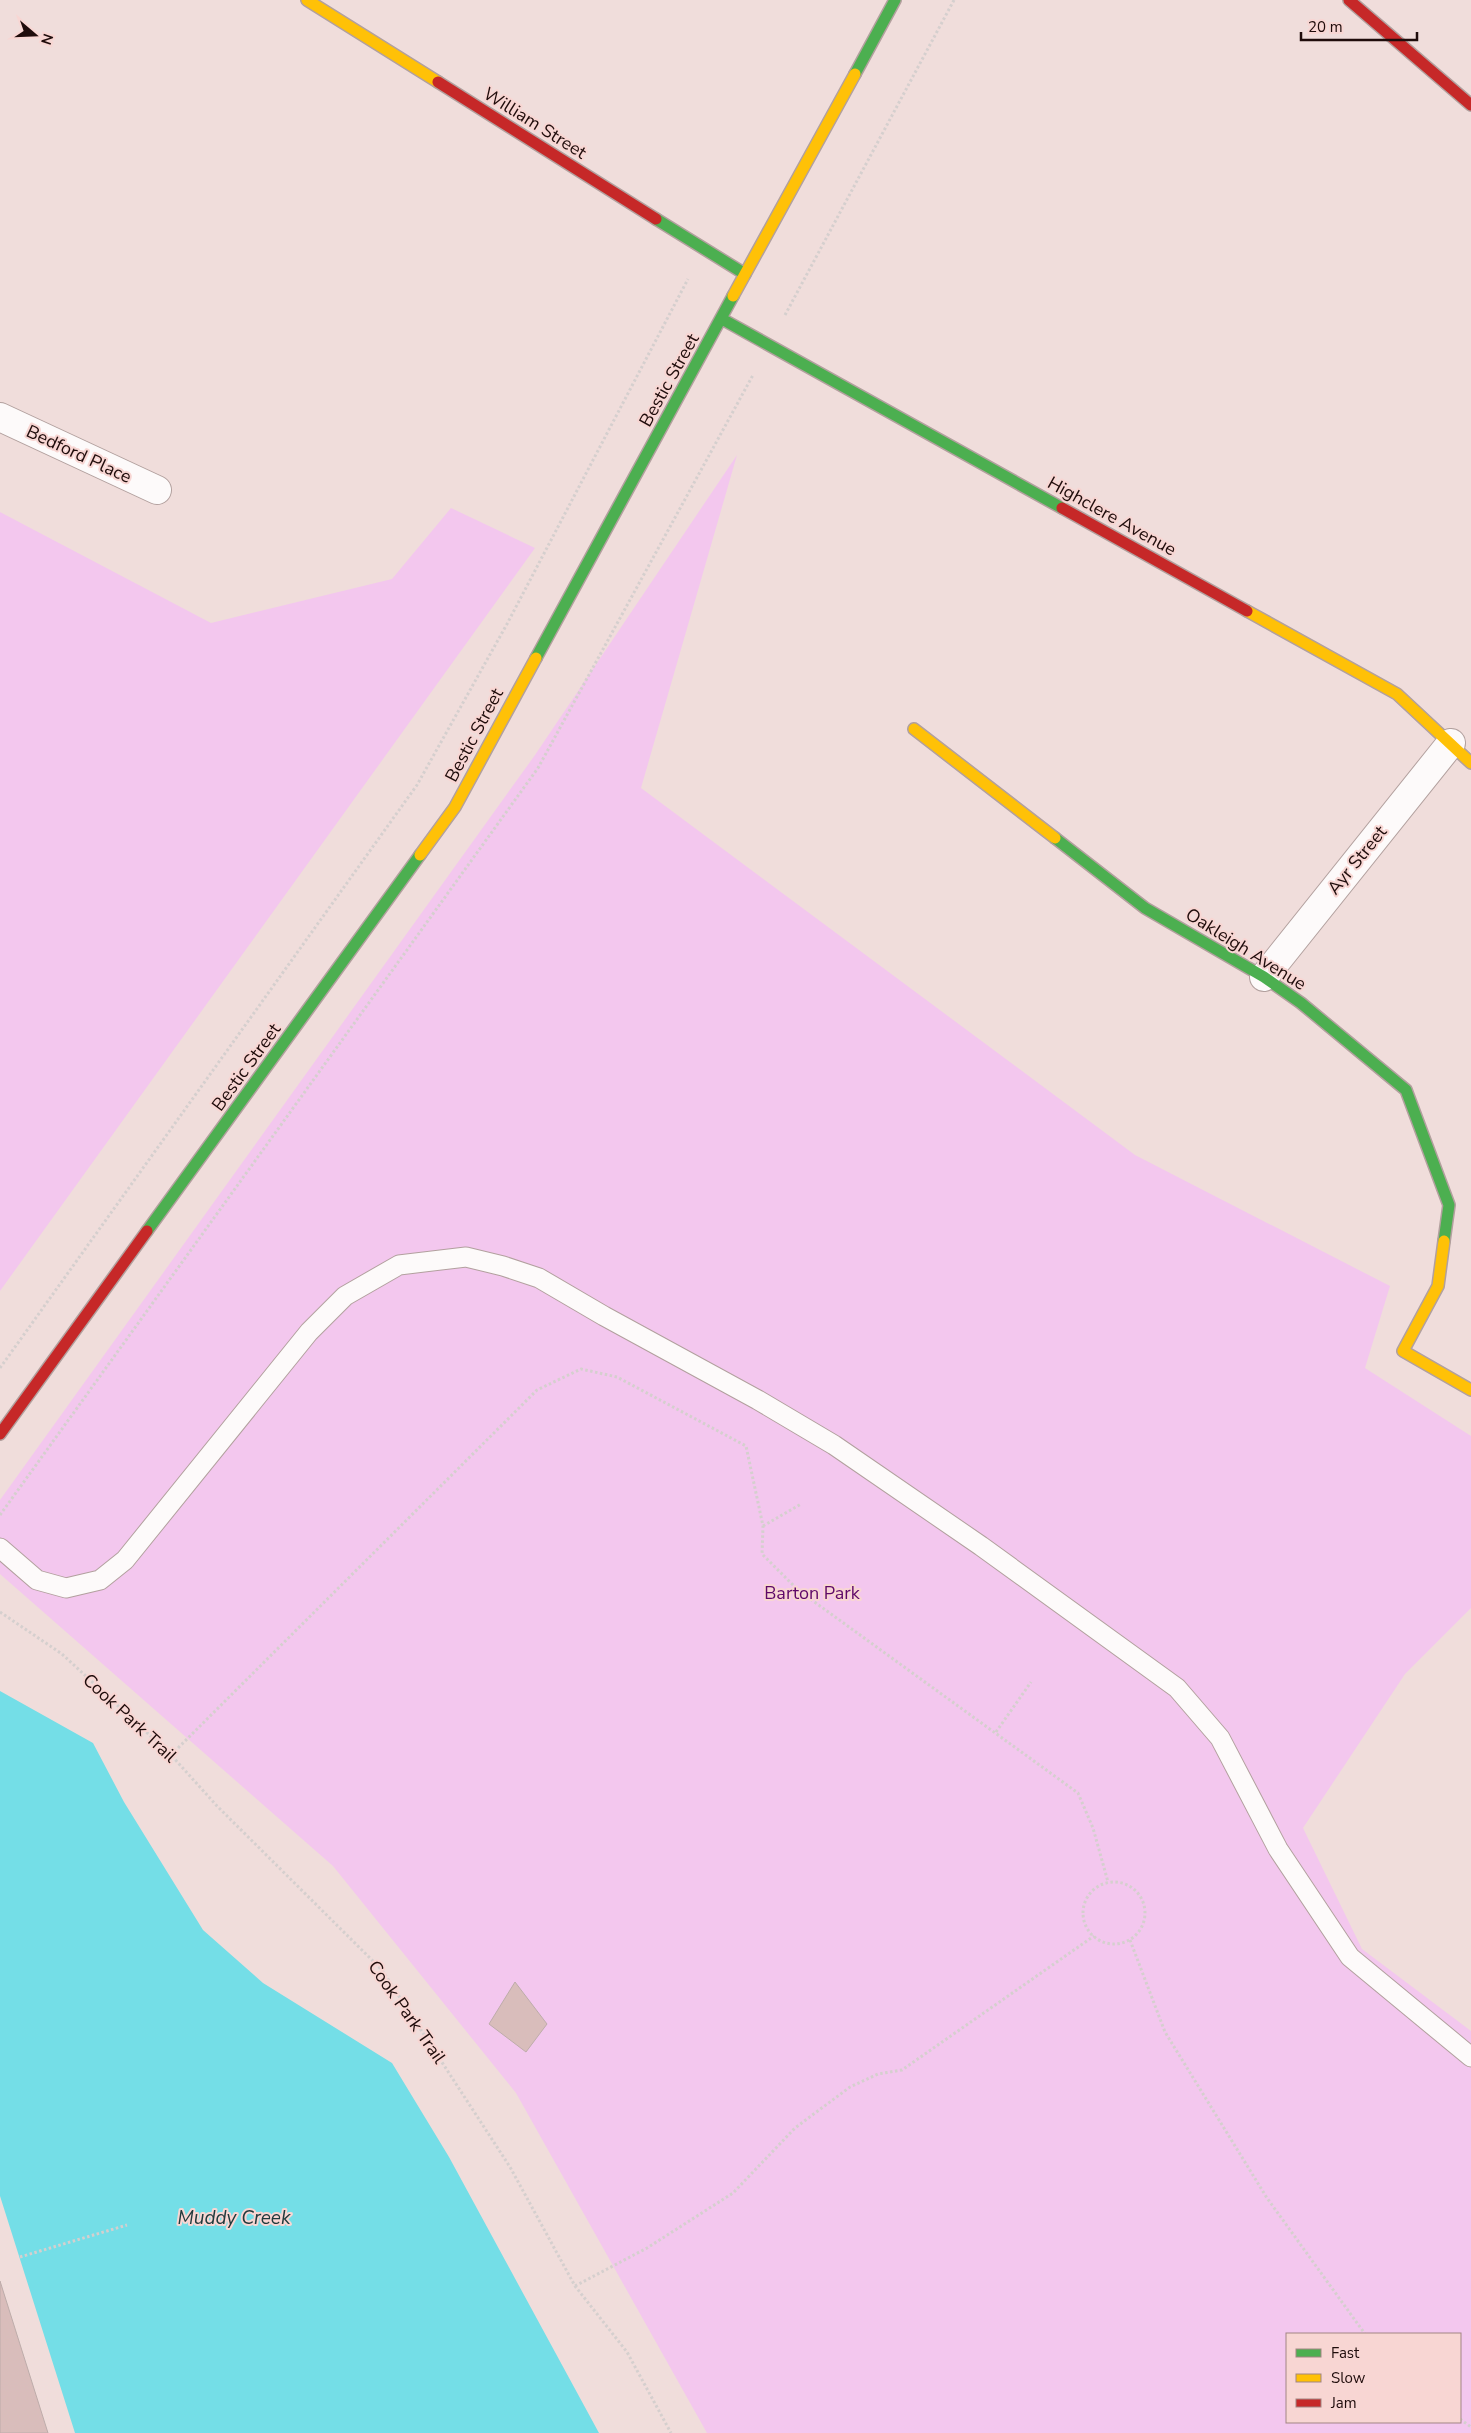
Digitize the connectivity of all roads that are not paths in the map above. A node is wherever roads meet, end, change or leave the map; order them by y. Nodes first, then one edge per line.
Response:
1 (306, 0) edge
2 (895, 0) edge
3 (1349, 0) edge
4 (1471, 105) edge
5 (745, 274) junction
6 (722, 319) junction
7 (0, 417) edge
8 (157, 490) dead end
9 (914, 729) dead end
10 (1451, 743) junction
11 (1471, 763) edge
12 (1264, 977) junction
13 (1471, 1390) edge
14 (0, 1434) edge
15 (0, 1548) edge
16 (1471, 2057) edge

1 - 5 street, William Street
2 - 5 street, Bestic Street
3 - 4 street
5 - 6 street, Bestic Street
6 - 10 street, Highclere Avenue
6 - 14 street, Bestic Street
7 - 8 street, Bedford Place
9 - 12 street, Oakleigh Avenue
10 - 11 street, Highclere Avenue
10 - 12 street, Ayr Street
12 - 13 street, Oakleigh Avenue
15 - 16 lane

